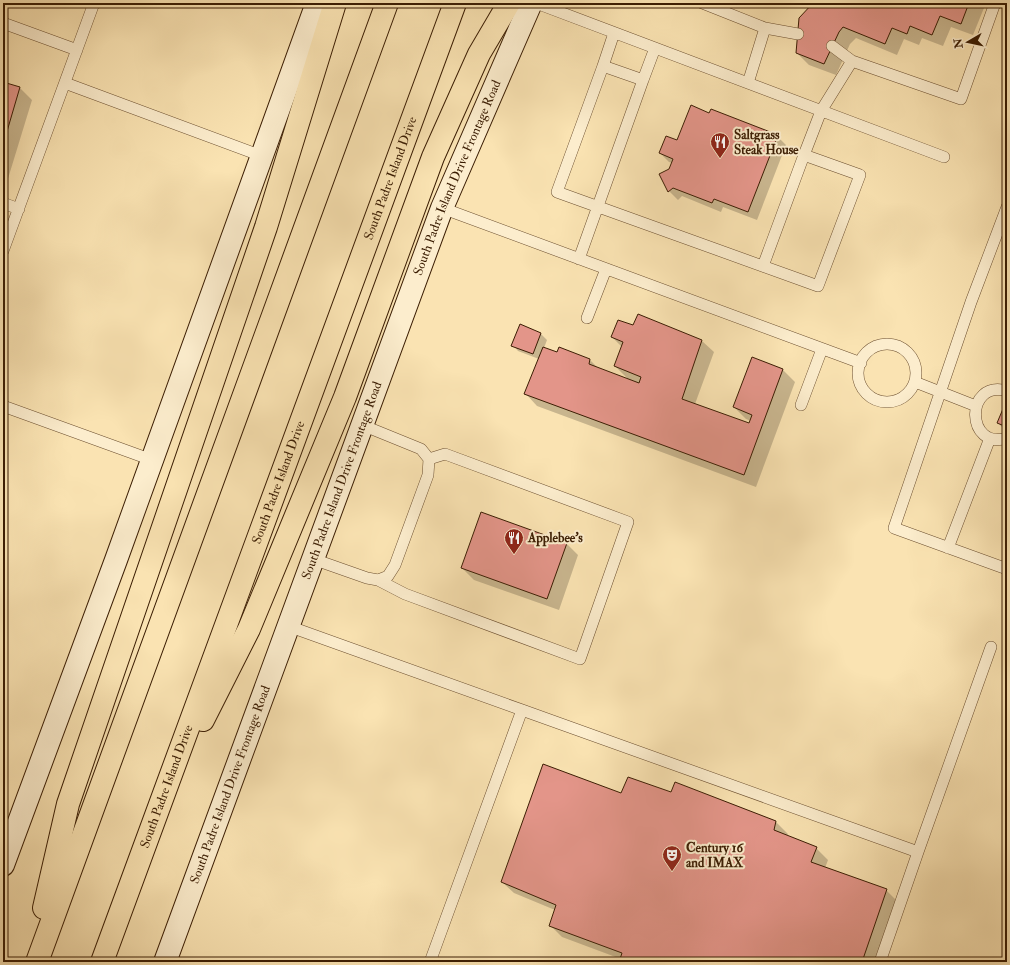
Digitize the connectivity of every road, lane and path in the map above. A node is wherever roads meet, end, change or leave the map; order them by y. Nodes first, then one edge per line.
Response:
1 (94, 3) edge
2 (317, 3) edge
3 (335, 3) edge
4 (387, 3) edge
5 (455, 3) edge
6 (509, 3) edge
7 (531, 3) edge
8 (536, 3) edge
9 (702, 3) edge
10 (995, 3) edge
11 (3, 23) edge
12 (765, 28) junction
13 (614, 33) junction
14 (798, 34) dead end
15 (832, 46) dead end
16 (655, 48) junction
17 (77, 50) junction
18 (852, 60) junction
19 (603, 66) junction
20 (643, 80) junction
21 (65, 83) junction
22 (748, 83) junction
23 (821, 111) junction
24 (804, 155) junction
25 (262, 156) junction
26 (944, 157) dead end
27 (3, 203) edge
28 (597, 207) junction
29 (1007, 207) edge
30 (442, 208) junction
31 (19, 209) junction
32 (3, 251) edge
33 (579, 259) junction
34 (763, 266) junction
35 (606, 269) junction
36 (587, 318) dead end
37 (822, 348) junction
38 (861, 363) junction
39 (915, 382) junction
40 (1007, 391) edge
41 (941, 392) junction
42 (801, 405) dead end
43 (3, 406) edge
44 (976, 406) junction
45 (362, 425) junction
46 (990, 438) junction
47 (1007, 438) edge
48 (429, 459) junction
49 (152, 460) junction
50 (948, 548) junction
51 (313, 559) junction
52 (1007, 570) edge
53 (378, 580) junction
54 (288, 626) junction
55 (991, 647) dead end
56 (522, 710) junction
57 (154, 819) junction
58 (918, 852) junction
59 (3, 865) edge
60 (31, 962) edge
61 (37, 962) edge
62 (102, 962) edge
63 (165, 962) edge
64 (430, 962) edge
65 (880, 962) edge

1 - 17 lane
2 - 25 main road
3 - 60 highway
4 - 61 highway
5 - 57 highway, South Padre Island Drive
6 - 57 highway
7 - 30 main road, South Padre Island Drive Frontage Road
8 - 13 lane
9 - 12 lane
10 - 18 lane
11 - 17 lane
12 - 14 lane
12 - 22 lane
13 - 16 lane
13 - 19 lane
15 - 18 lane
16 - 20 lane
16 - 22 lane
17 - 21 lane
18 - 23 lane
19 - 20 lane
19 - 28 lane
20 - 28 lane
21 - 25 lane
21 - 31 lane
22 - 23 lane
23 - 24 lane
23 - 26 lane
24 - 34 lane
24 - 34 lane
25 - 49 main road
27 - 31 lane
28 - 33 lane
28 - 34 lane
29 - 41 lane
30 - 33 lane
30 - 45 main road, South Padre Island Drive Frontage Road
31 - 32 lane
33 - 35 lane
35 - 36 lane
35 - 37 lane
37 - 38 lane
37 - 42 lane
38 - 39 lane
38 - 39 lane
39 - 41 lane
40 - 44 lane
41 - 44 lane
41 - 50 lane
43 - 49 lane
44 - 46 lane
45 - 48 lane
45 - 51 main road, South Padre Island Drive Frontage Road
46 - 47 lane
46 - 50 lane
48 - 53 lane
48 - 53 lane
49 - 59 main road
50 - 52 lane
51 - 53 lane
51 - 54 main road, South Padre Island Drive Frontage Road
54 - 56 lane
54 - 63 main road, South Padre Island Drive Frontage Road
55 - 58 lane
56 - 58 lane
56 - 64 lane
57 - 62 highway, South Padre Island Drive
58 - 65 lane

